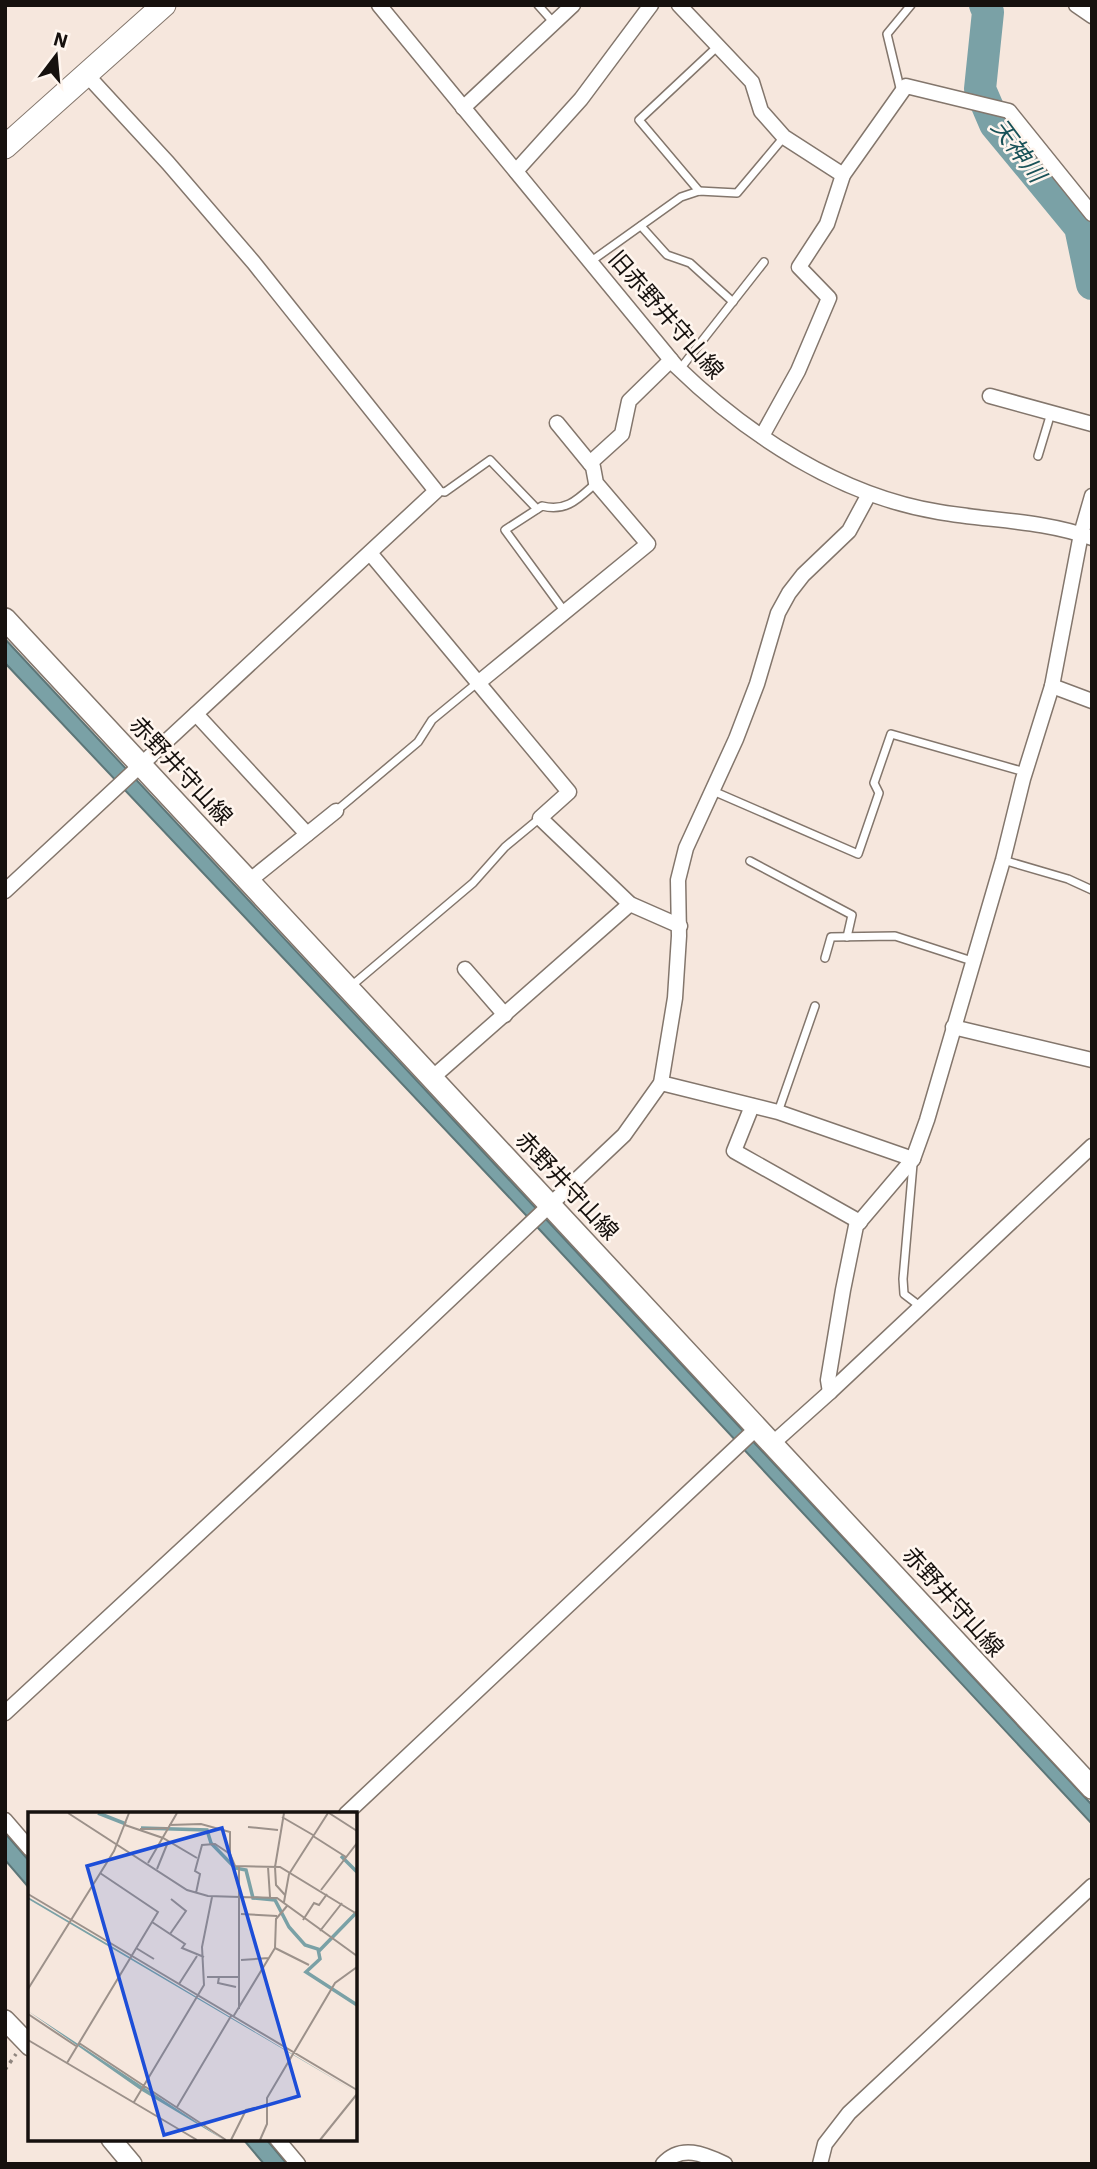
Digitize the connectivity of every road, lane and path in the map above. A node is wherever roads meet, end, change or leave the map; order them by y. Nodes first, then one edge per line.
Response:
1 (164, 5) edge
2 (379, 5) edge
3 (538, 5) edge
4 (573, 5) edge
5 (651, 5) edge
6 (679, 5) edge
7 (911, 5) edge
8 (1076, 5) edge
9 (1092, 16) edge
10 (555, 23) junction
11 (718, 46) junction
12 (86, 74) junction
13 (901, 92) junction
14 (463, 108) junction
15 (783, 137) junction
16 (5, 147) edge
17 (516, 171) junction
18 (843, 175) junction
19 (699, 191) junction
20 (1092, 214) edge
21 (641, 226) junction
22 (590, 262) junction
23 (764, 262) dead end
24 (733, 302) junction
25 (675, 365) junction
26 (990, 396) dead end
27 (1051, 413) junction
28 (556, 424) dead end
29 (1092, 424) edge
30 (762, 436) junction
31 (1038, 456) dead end
32 (590, 463) junction
33 (596, 483) junction
34 (436, 491) junction
35 (869, 494) junction
36 (1092, 496) edge
37 (537, 509) junction
38 (1086, 536) edge
39 (370, 553) junction
40 (565, 612) junction
41 (5, 619) edge
42 (478, 683) junction
43 (1052, 686) junction
44 (1092, 701) edge
45 (196, 714) junction
46 (142, 764) junction
47 (1025, 772) junction
48 (712, 791) junction
49 (336, 811) joint
50 (540, 818) junction
51 (307, 834) junction
52 (1003, 860) junction
53 (750, 861) dead end
54 (249, 881) junction
55 (1092, 890) edge
56 (5, 891) edge
57 (630, 904) junction
58 (680, 926) junction
59 (847, 937) junction
60 (825, 958) dead end
61 (972, 961) junction
62 (465, 969) dead end
63 (349, 988) junction
64 (815, 1006) dead end
65 (505, 1015) junction
66 (953, 1027) junction
67 (1092, 1060) edge
68 (432, 1078) junction
69 (661, 1083) junction
70 (752, 1106) junction
71 (778, 1112) junction
72 (1092, 1146) edge
73 (913, 1159) junction
74 (552, 1205) junction
75 (860, 1222) junction
76 (921, 1307) junction
77 (830, 1392) junction
78 (758, 1427) junction
79 (773, 1443) junction
80 (5, 1713) edge
81 (1092, 1788) edge
82 (348, 1812) edge
83 (5, 1820) edge
84 (28, 1847) edge
85 (1092, 1886) edge
86 (5, 2020) edge
87 (28, 2044) edge
88 (113, 2141) edge
89 (279, 2141) edge
90 (132, 2164) edge
91 (298, 2164) edge
92 (663, 2164) edge
93 (724, 2164) edge
94 (820, 2164) edge

1 - 12 main road
2 - 14 street, 旧赤野井守山線
3 - 10 lane
4 - 10 street
5 - 17 street
6 - 11 street
7 - 13 lane
8 - 9 street
10 - 14 street
11 - 15 street
11 - 19 lane
12 - 16 main road
12 - 34 street
13 - 18 street
13 - 20 street
14 - 17 street, 旧赤野井守山線
15 - 18 street
15 - 19 lane
17 - 22 street, 旧赤野井守山線
18 - 30 street
19 - 21 lane
21 - 22 lane
21 - 24 lane
22 - 25 street, 旧赤野井守山線
23 - 24 lane
24 - 25 lane
25 - 30 street, 旧赤野井守山線
25 - 32 street
26 - 27 street
27 - 29 street
27 - 31 lane
28 - 32 street
30 - 35 street, 旧赤野井守山線
32 - 33 street
33 - 37 lane
33 - 40 street
34 - 37 lane
34 - 39 street
35 - 38 street, 旧赤野井守山線
35 - 48 street
36 - 38 street
37 - 40 lane
38 - 43 street
39 - 42 street
39 - 45 street
40 - 42 street
41 - 46 main road, 赤野井守山線
42 - 49 lane
42 - 50 street
43 - 44 street
43 - 47 street
45 - 46 street
45 - 51 street
46 - 54 main road, 赤野井守山線
46 - 56 street
47 - 48 lane
47 - 52 street
48 - 58 street
49 - 51 street
50 - 57 street
50 - 63 lane
51 - 54 street
52 - 55 lane
52 - 61 street
53 - 59 lane
54 - 63 main road, 赤野井守山線
57 - 58 street
57 - 65 street
58 - 69 street
59 - 60 lane
59 - 61 lane
61 - 66 street
62 - 65 street
63 - 68 main road, 赤野井守山線
64 - 71 lane
65 - 68 street
66 - 67 street
66 - 73 street
68 - 74 main road, 赤野井守山線
69 - 70 street
69 - 74 street
70 - 71 street
70 - 75 street
71 - 73 street
72 - 76 street
73 - 75 street
73 - 76 lane
74 - 78 main road, 赤野井守山線
74 - 80 street
75 - 77 street
76 - 77 street
77 - 79 street
78 - 79 main road, 赤野井守山線
78 - 82 street
79 - 81 main road, 赤野井守山線
83 - 84 street
85 - 94 street
86 - 87 street
88 - 90 street
89 - 91 street
92 - 93 street

